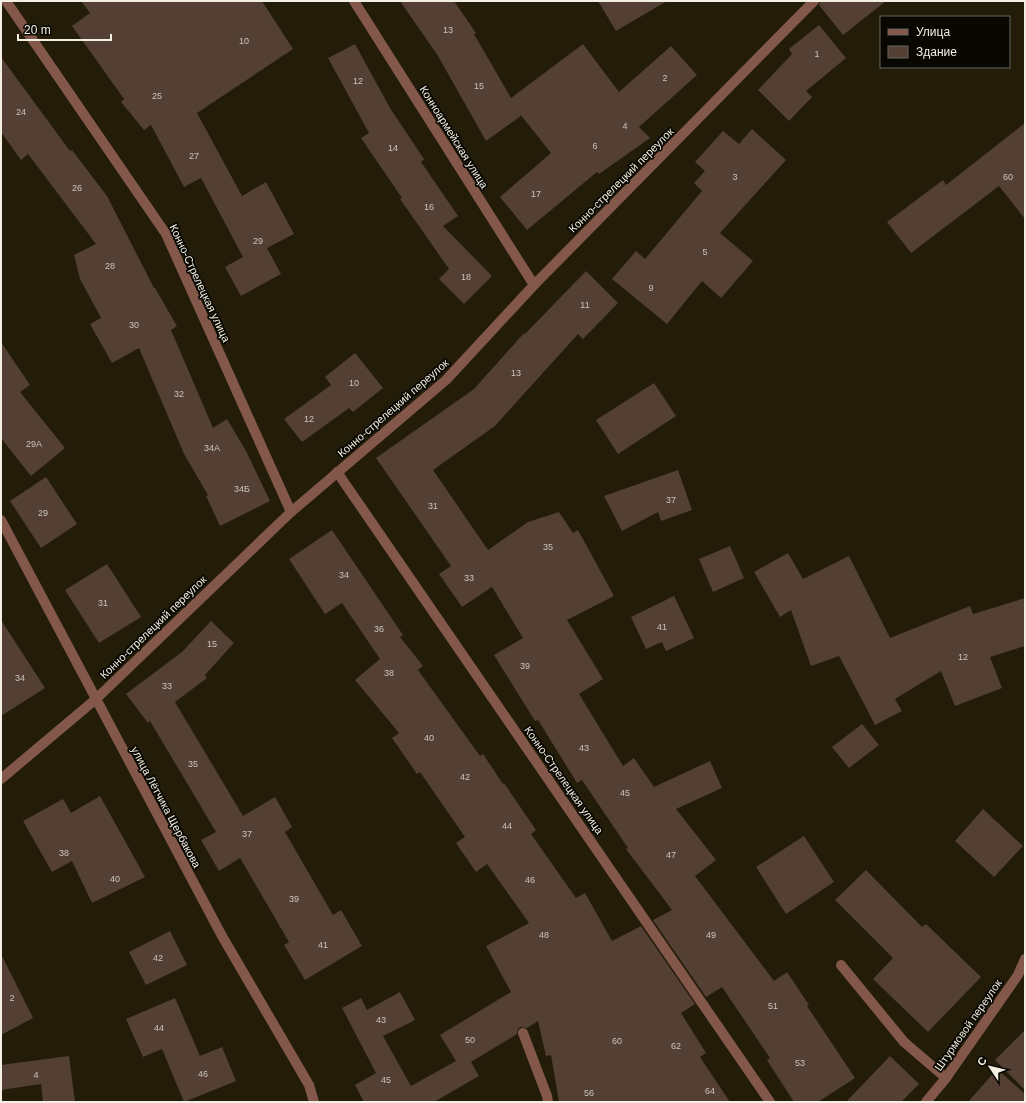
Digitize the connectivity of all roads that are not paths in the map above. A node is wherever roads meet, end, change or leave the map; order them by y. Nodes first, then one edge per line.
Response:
1 (6, 1) edge
2 (354, 1) edge
3 (814, 1) edge
4 (534, 285) junction
5 (337, 472) junction
6 (291, 512) junction
7 (1, 520) edge
8 (96, 699) junction
9 (1, 779) edge
10 (1025, 959) edge
11 (841, 965) dead end
12 (523, 1033) dead end
13 (946, 1078) junction
14 (314, 1102) edge
15 (548, 1102) edge
16 (770, 1102) edge
17 (926, 1102) edge

1 - 6 street, Конно-Стрелецкая улица
2 - 4 street, Конноармейская улица
3 - 4 street, Конно-стрелецкий переулок
4 - 5 street, Конно-стрелецкий переулок
5 - 6 street, Конно-стрелецкий переулок
5 - 16 street, Конно-Стрелецкая улица
6 - 8 street, Конно-стрелецкий переулок
7 - 8 street, улица Лётчика Щербакова
8 - 9 street, Конно-стрелецкий переулок
8 - 14 street, улица Лётчика Щербакова
10 - 13 street, Штурмовой переулок
11 - 13 street
12 - 15 street
13 - 17 street, Штурмовой переулок

